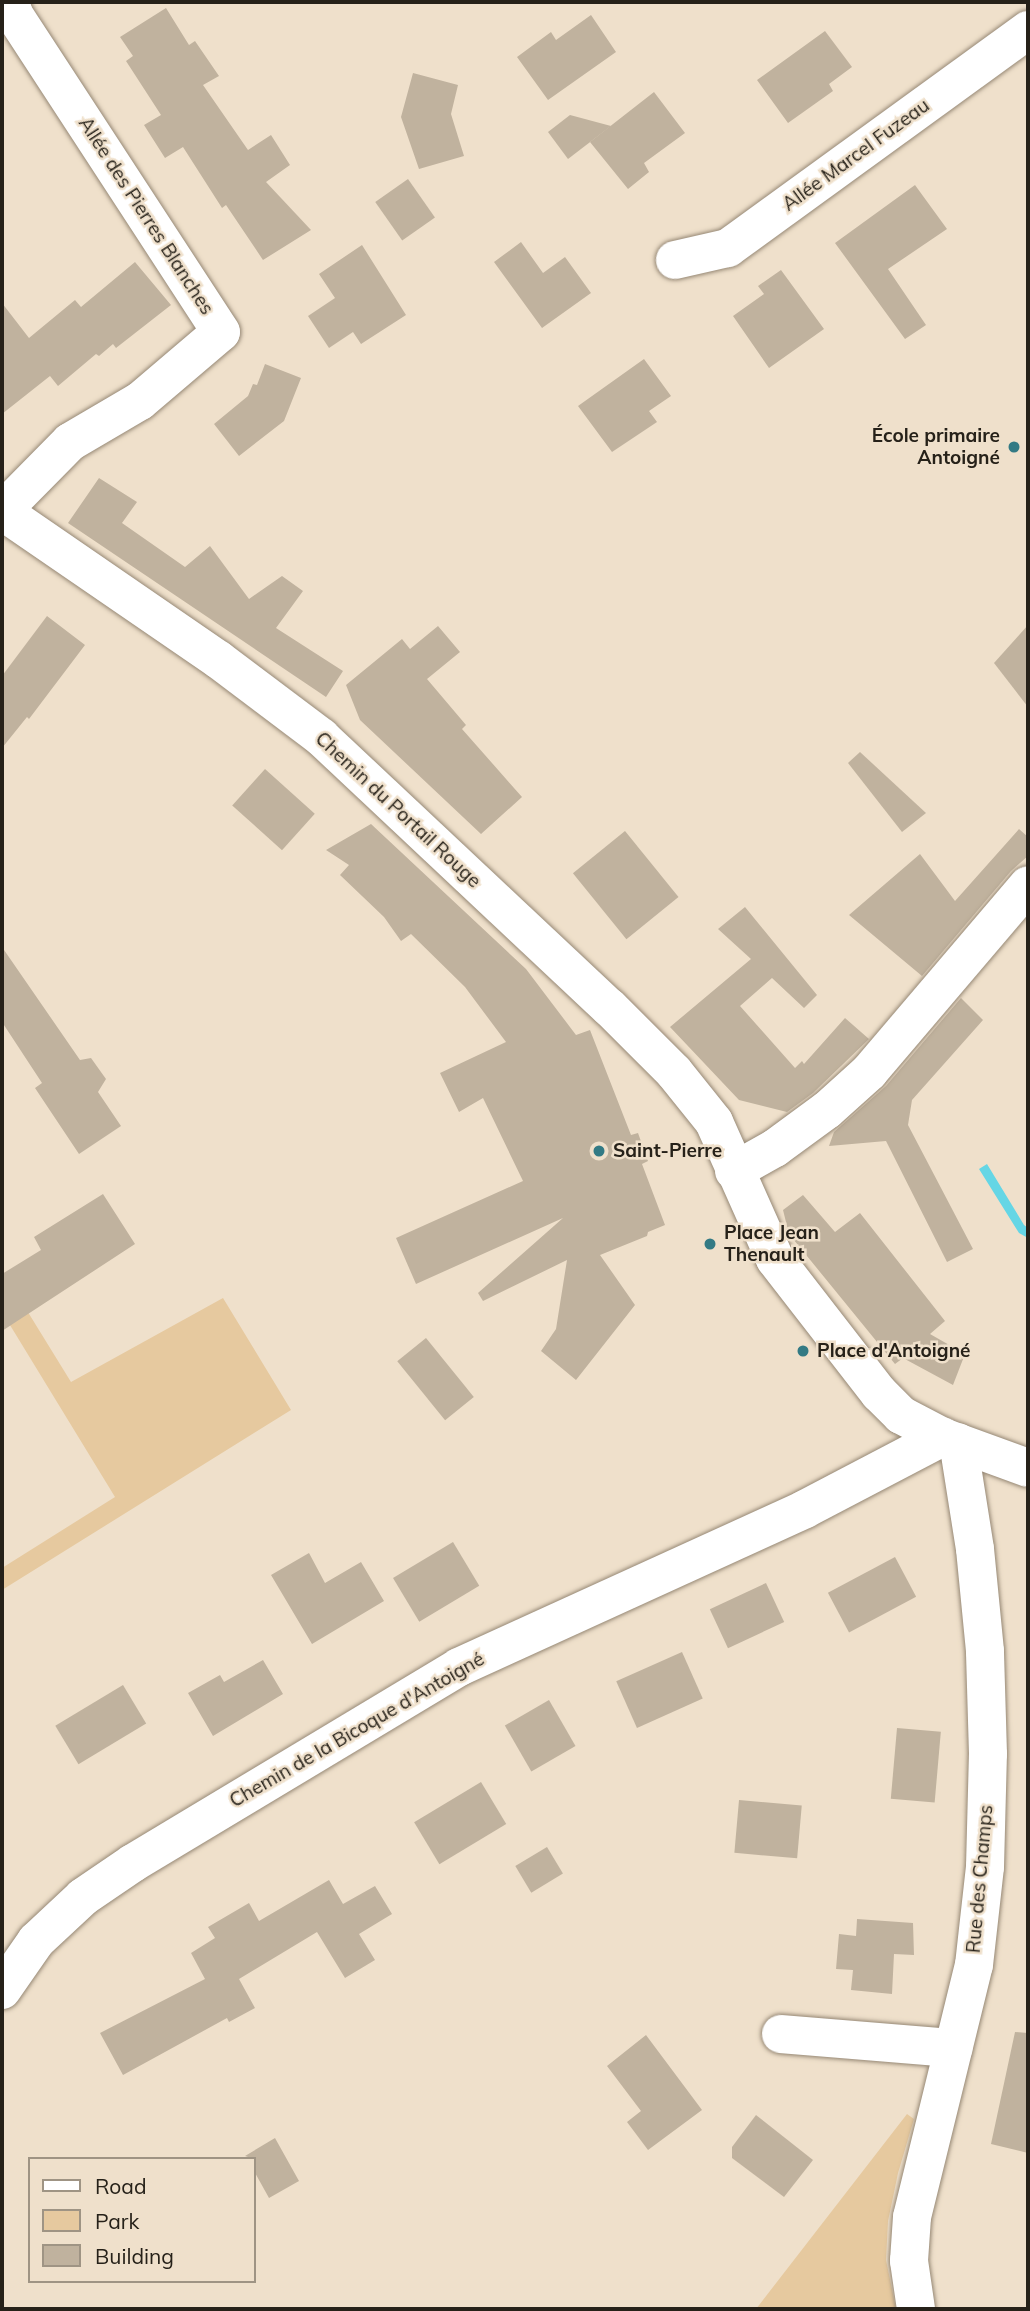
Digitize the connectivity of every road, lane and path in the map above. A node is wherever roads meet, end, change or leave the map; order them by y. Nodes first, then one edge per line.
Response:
1 (10, 2) edge
2 (1028, 30) edge
3 (675, 260) dead end
4 (2, 511) edge
5 (1028, 885) edge
6 (734, 1171) junction
7 (951, 1440) junction
8 (1028, 1468) edge
9 (3, 1984) edge
10 (781, 2034) dead end
11 (953, 2048) junction
12 (916, 2309) edge

1 - 4 street, Allée des Pierres Blanches
2 - 3 street, Allée Marcel Fuzeau
4 - 6 street, Chemin du Portail Rouge
5 - 6 street
6 - 7 street, Chemin du Portail Rouge
7 - 8 street, Chemin du Portail Rouge
7 - 9 street, Chemin de la Bicoque d'Antoigné
7 - 11 street, Rue des Champs
10 - 11 street
11 - 12 street, Rue des Champs

